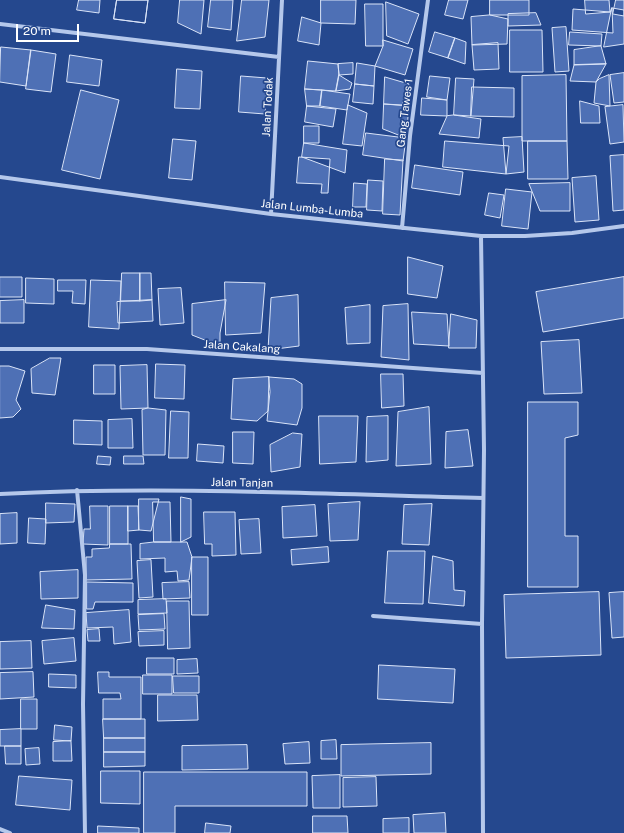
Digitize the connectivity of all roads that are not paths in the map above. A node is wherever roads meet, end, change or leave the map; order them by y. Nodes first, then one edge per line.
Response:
1 (282, 0) edge
2 (428, 0) edge
3 (0, 24) edge
4 (279, 57) junction
5 (0, 177) edge
6 (271, 214) junction
7 (624, 226) edge
8 (402, 228) junction
9 (482, 236) junction
10 (0, 349) edge
11 (483, 373) junction
12 (77, 490) junction
13 (0, 494) edge
14 (483, 498) junction
15 (373, 616) dead end
16 (482, 624) junction
17 (0, 829) edge
18 (10, 833) edge
19 (84, 833) edge
20 (483, 833) edge

1 - 4 street, Jalan Todak
2 - 8 street, Gang Tawes 1
3 - 4 street
4 - 6 street, Jalan Todak
5 - 6 street, Jalan Lumba-Lumba
6 - 8 street, Jalan Lumba-Lumba
7 - 9 street, Jalan Lumba-Lumba
8 - 9 street, Jalan Lumba-Lumba
9 - 11 street
10 - 11 street, Jalan Cakalang
11 - 14 street
12 - 13 street, Jalan Tanjan
12 - 14 street, Jalan Tanjan
12 - 19 street
14 - 16 street
15 - 16 street
16 - 20 street
17 - 18 street

